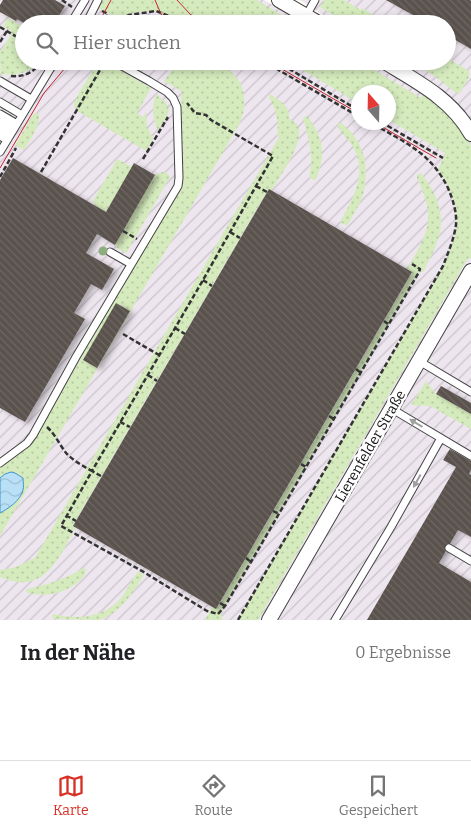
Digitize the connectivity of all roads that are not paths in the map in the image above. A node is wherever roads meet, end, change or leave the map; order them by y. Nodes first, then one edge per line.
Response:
1 (84, 0) edge
2 (98, 0) edge
3 (279, 0) edge
4 (315, 0) edge
5 (76, 15) edge
6 (90, 15) edge
7 (304, 15) edge
8 (307, 15) edge
9 (49, 70) edge
10 (129, 70) edge
11 (398, 70) edge
12 (1, 82) edge
13 (31, 99) junction
14 (0, 102) edge
15 (0, 107) edge
16 (0, 114) edge
17 (0, 122) edge
18 (0, 128) edge
19 (10, 133) edge
20 (471, 134) edge
21 (0, 136) edge
22 (110, 252) dead end
23 (131, 264) junction
24 (471, 271) edge
25 (419, 361) junction
26 (471, 392) edge
27 (392, 409) junction
28 (441, 438) junction
29 (471, 456) edge
30 (0, 463) edge
31 (449, 548) dead end
32 (471, 561) edge
33 (269, 620) edge
34 (335, 620) edge

1 - 5 lane
2 - 6 lane
3 - 7 street
4 - 8 lane
9 - 13 lane
10 - 23 lane
11 - 20 street
12 - 13 lane
13 - 19 lane
14 - 19 lane
15 - 19 lane
16 - 19 lane
17 - 19 lane
18 - 19 lane
19 - 21 lane
22 - 23 lane
23 - 30 lane
24 - 25 street, Lierenfelder Straße
25 - 26 lane
25 - 27 street, Lierenfelder Straße
28 -> 27 lane
27 - 33 street, Lierenfelder Straße
28 - 29 lane
28 -> 34 lane
31 - 32 lane

